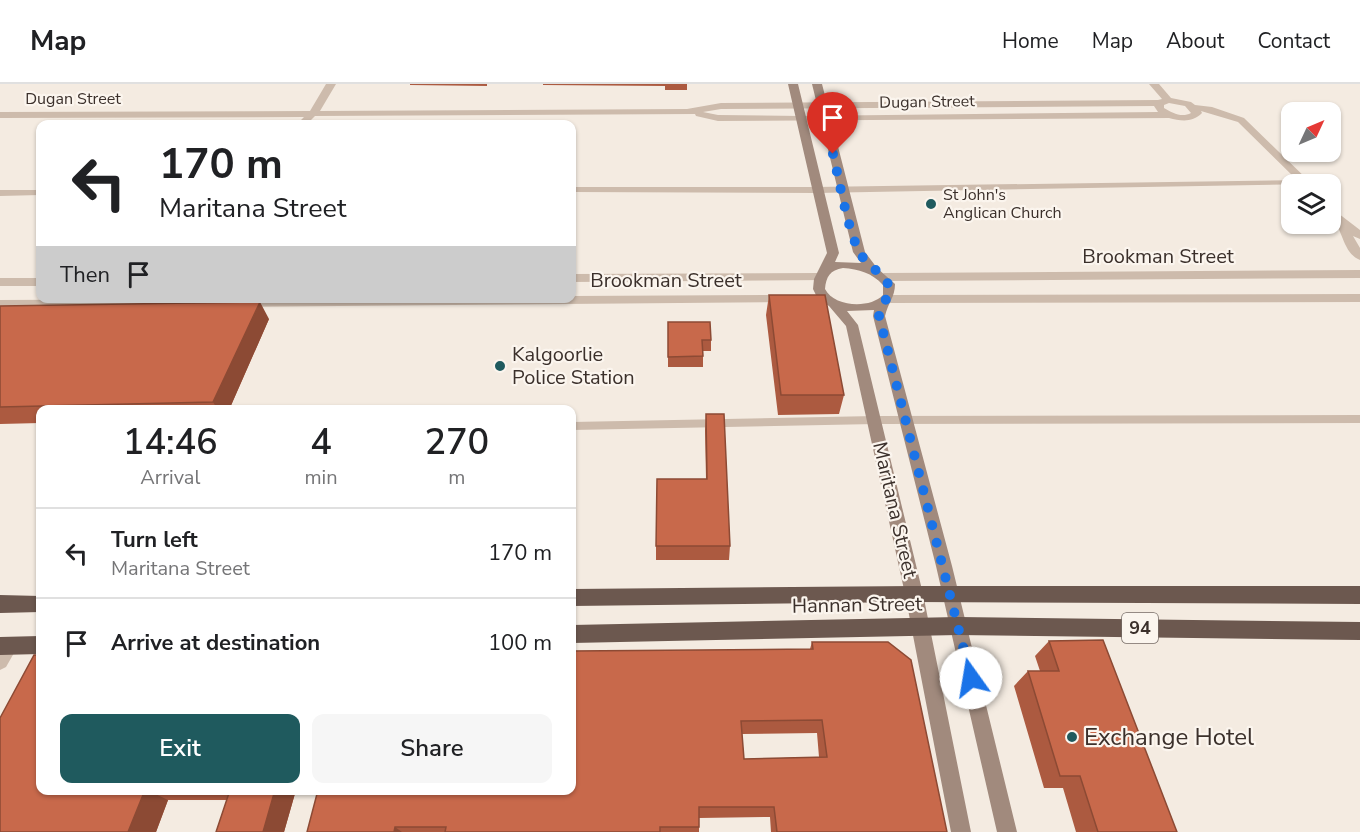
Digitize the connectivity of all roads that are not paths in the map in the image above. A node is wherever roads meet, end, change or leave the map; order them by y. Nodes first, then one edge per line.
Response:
1 (331, 84) edge
2 (793, 84) edge
3 (817, 84) edge
4 (1154, 84) edge
5 (1164, 101) junction
6 (822, 106) junction
7 (798, 107) junction
8 (1195, 108) junction
9 (314, 112) junction
10 (687, 112) junction
11 (0, 115) edge
12 (1169, 115) junction
13 (825, 118) junction
14 (801, 119) junction
15 (306, 120) edge
16 (321, 120) edge
17 (1296, 174) edge
18 (1281, 184) edge
19 (576, 190) edge
20 (816, 190) junction
21 (842, 190) junction
22 (0, 193) edge
23 (36, 193) edge
24 (1343, 223) joint
25 (1360, 236) edge
26 (1360, 256) edge
27 (871, 268) junction
28 (823, 274) junction
29 (1360, 274) edge
30 (746, 277) junction
31 (884, 277) junction
32 (576, 278) edge
33 (0, 282) edge
34 (36, 282) edge
35 (1360, 298) edge
36 (749, 299) junction
37 (576, 300) edge
38 (830, 301) junction
39 (36, 302) edge
40 (885, 302) junction
41 (0, 304) edge
42 (1360, 419) edge
43 (875, 420) junction
44 (907, 422) junction
45 (576, 426) edge
46 (914, 594) junction
47 (951, 594) junction
48 (1360, 595) edge
49 (576, 598) edge
50 (0, 604) edge
51 (36, 604) edge
52 (920, 626) junction
53 (958, 626) junction
54 (1360, 631) edge
55 (576, 634) edge
56 (36, 646) edge
57 (3, 651) edge
58 (961, 832) edge
59 (1007, 832) edge

1 - 9 street
2 - 7 main road
3 - 6 main road
4 - 5 street
5 - 6 street, Dugan Street
5 - 8 street, Dugan Street
5 - 12 street
6 - 7 street, Dugan Street
6 - 13 main road
7 - 10 street, Dugan Street
7 - 14 main road
8 - 12 street, Dugan Street
8 - 17 street, Dugan Street
9 - 10 street, Dugan Street
9 - 11 street, Dugan Street
9 - 15 street
9 - 16 street
10 - 14 street, Dugan Street
12 - 13 street, Dugan Street
13 - 14 street, Dugan Street
13 - 21 main road
14 - 20 main road
18 - 21 lane
19 - 20 lane
20 - 21 lane
20 - 28 main road
21 - 27 main road
22 - 23 lane
24 - 25 street
24 - 26 street
27 - 28 main road
27 - 31 main road
28 - 30 street, Brookman Street
28 - 38 main road
29 - 31 street, Brookman Street
30 - 32 street, Brookman Street
30 - 36 street
31 - 40 main road
33 - 34 street
35 - 40 street
36 - 37 street, Brookman Street
36 - 38 street, Brookman Street
38 - 40 main road
38 - 43 main road, Maritana Street
39 - 41 street, Brookman Street
40 - 44 main road, Maritana Street
42 - 44 lane
43 - 44 lane
43 - 45 lane
43 - 46 main road, Maritana Street
44 - 47 main road, Maritana Street
46 - 47 highway, Hannan Street / 94
46 - 49 highway, Hannan Street / 94
46 - 52 main road, Maritana Street
47 - 48 highway, Hannan Street / 94
47 - 53 main road, Maritana Street
50 - 51 highway
52 - 53 highway, Hannan Street / 94
52 - 55 highway, Hannan Street / 94
52 - 58 main road, Maritana Street
53 - 54 highway, Hannan Street / 94
53 - 59 main road, Maritana Street
56 - 57 highway

